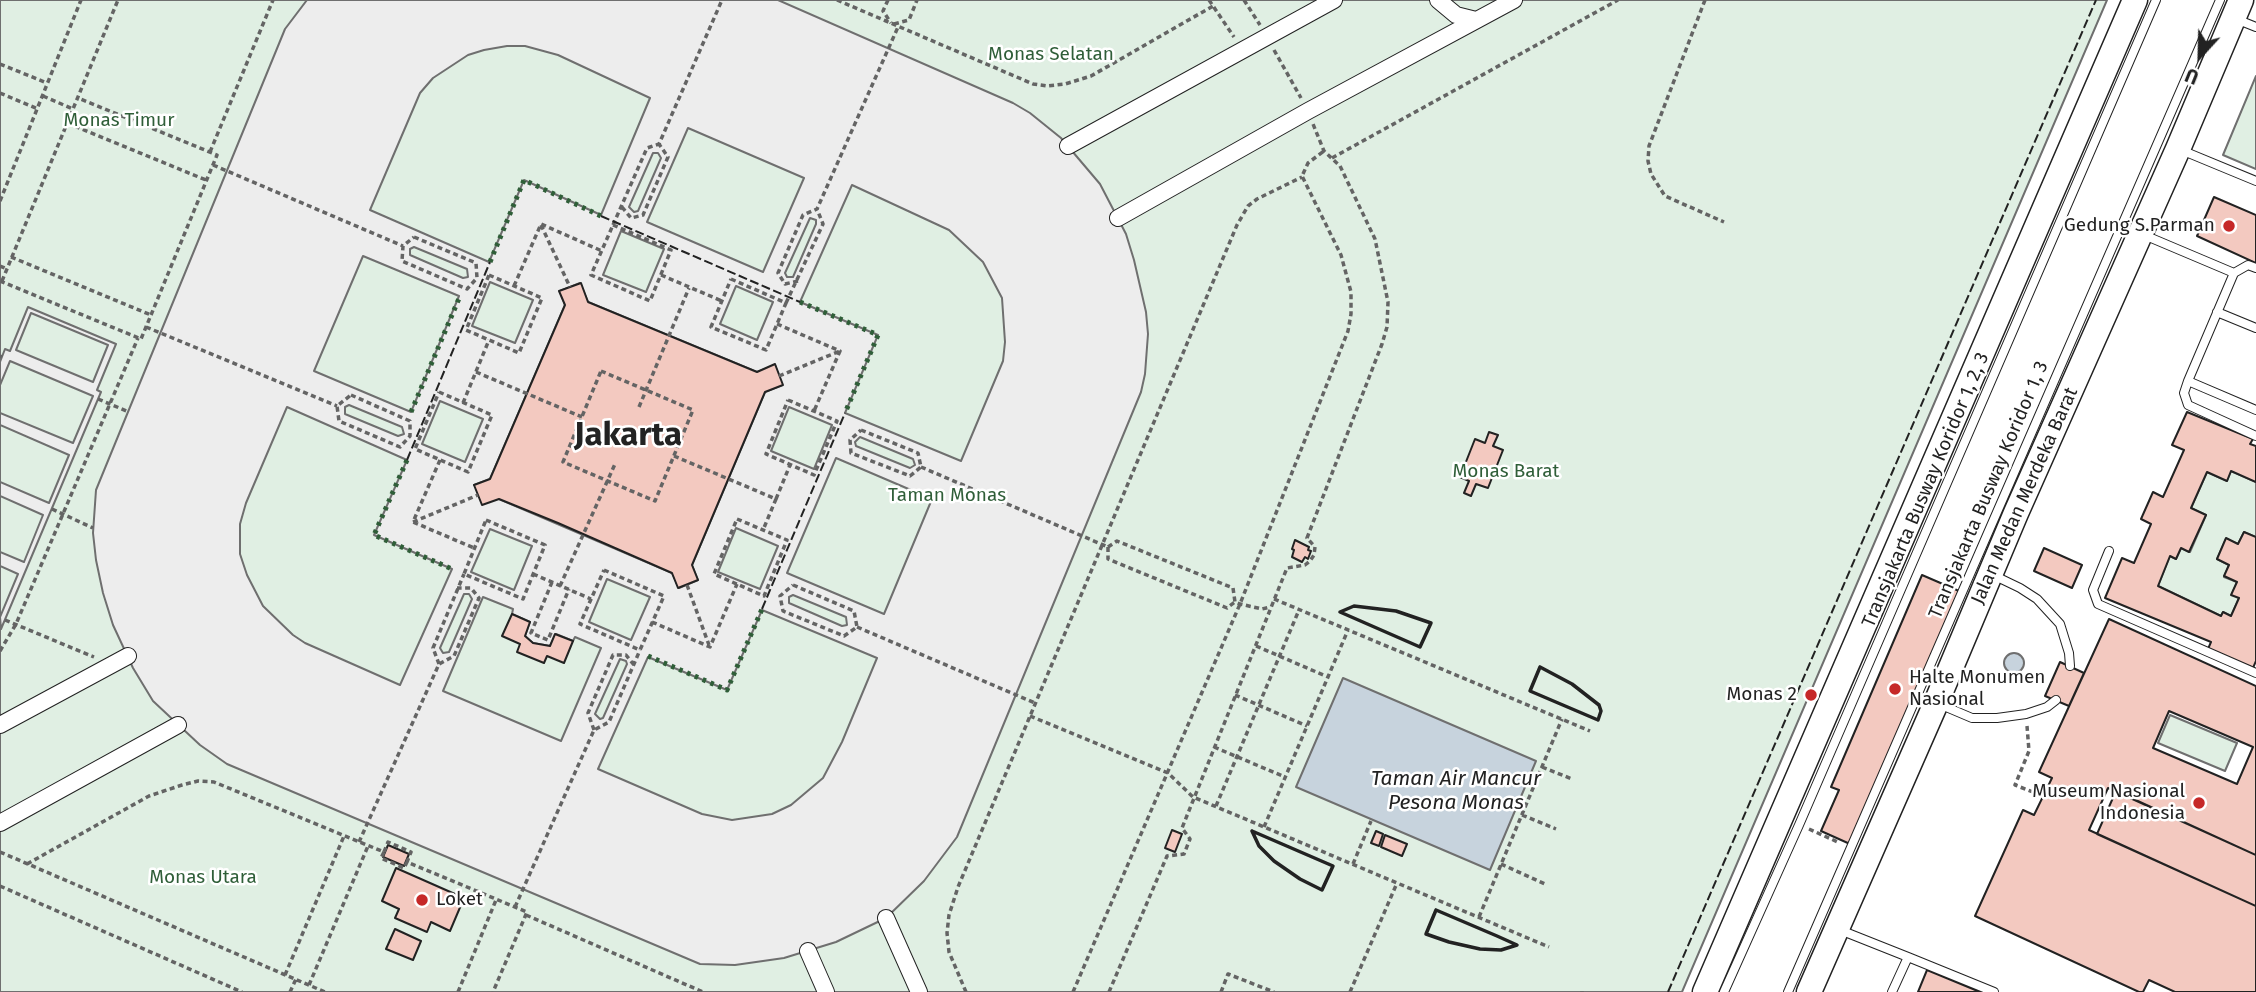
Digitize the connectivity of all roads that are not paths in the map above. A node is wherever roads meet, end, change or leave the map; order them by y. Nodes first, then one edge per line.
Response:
1 (1334, 0) edge
2 (1438, 0) edge
3 (1514, 0) edge
4 (2135, 0) edge
5 (2156, 0) edge
6 (2231, 6) edge
7 (1476, 20) junction
8 (2256, 27) edge
9 (1068, 146) dead end
10 (2178, 149) junction
11 (2256, 181) edge
12 (1118, 218) dead end
13 (2141, 234) junction
14 (2256, 268) edge
15 (2234, 273) junction
16 (2217, 312) junction
17 (2256, 328) edge
18 (2188, 381) junction
19 (2256, 410) edge
20 (2256, 436) edge
21 (2109, 551) dead end
22 (1991, 574) junction
23 (128, 656) dead end
24 (2070, 666) dead end
25 (2256, 673) edge
26 (2056, 701) dead end
27 (1936, 703) junction
28 (0, 725) edge
29 (178, 725) dead end
30 (0, 823) edge
31 (886, 918) dead end
32 (1836, 928) junction
33 (808, 951) dead end
34 (1908, 957) junction
35 (826, 992) edge
36 (919, 992) edge
37 (1705, 992) edge
38 (1724, 992) edge
39 (1788, 992) edge
40 (1809, 992) edge
41 (1892, 992) edge
42 (1994, 992) edge

1 - 9 street
2 - 7 street
3 - 7 street
4 - 37 main road
5 - 38 lane, Transjakarta Busway Koridor 1, 2, 3
6 - 8 lane
6 - 10 main road, Jalan Medan Merdeka Barat
6 - 39 lane, Transjakarta Busway Koridor 1, 3
7 - 12 street
10 - 11 lane
10 - 13 main road, Jalan Medan Merdeka Barat
13 - 15 lane
13 - 22 main road, Jalan Medan Merdeka Barat
14 - 15 lane
15 - 16 lane
16 - 17 lane
16 - 18 lane
18 - 19 lane
18 - 20 lane
21 - 25 lane
22 - 24 lane
22 - 27 main road, Jalan Medan Merdeka Barat
23 - 28 street
26 - 27 lane
27 - 32 main road, Jalan Medan Merdeka Barat
29 - 30 street
31 - 36 street
32 - 34 lane
32 - 40 main road, Jalan Medan Merdeka Barat
33 - 35 street
34 - 41 lane
34 - 42 lane

